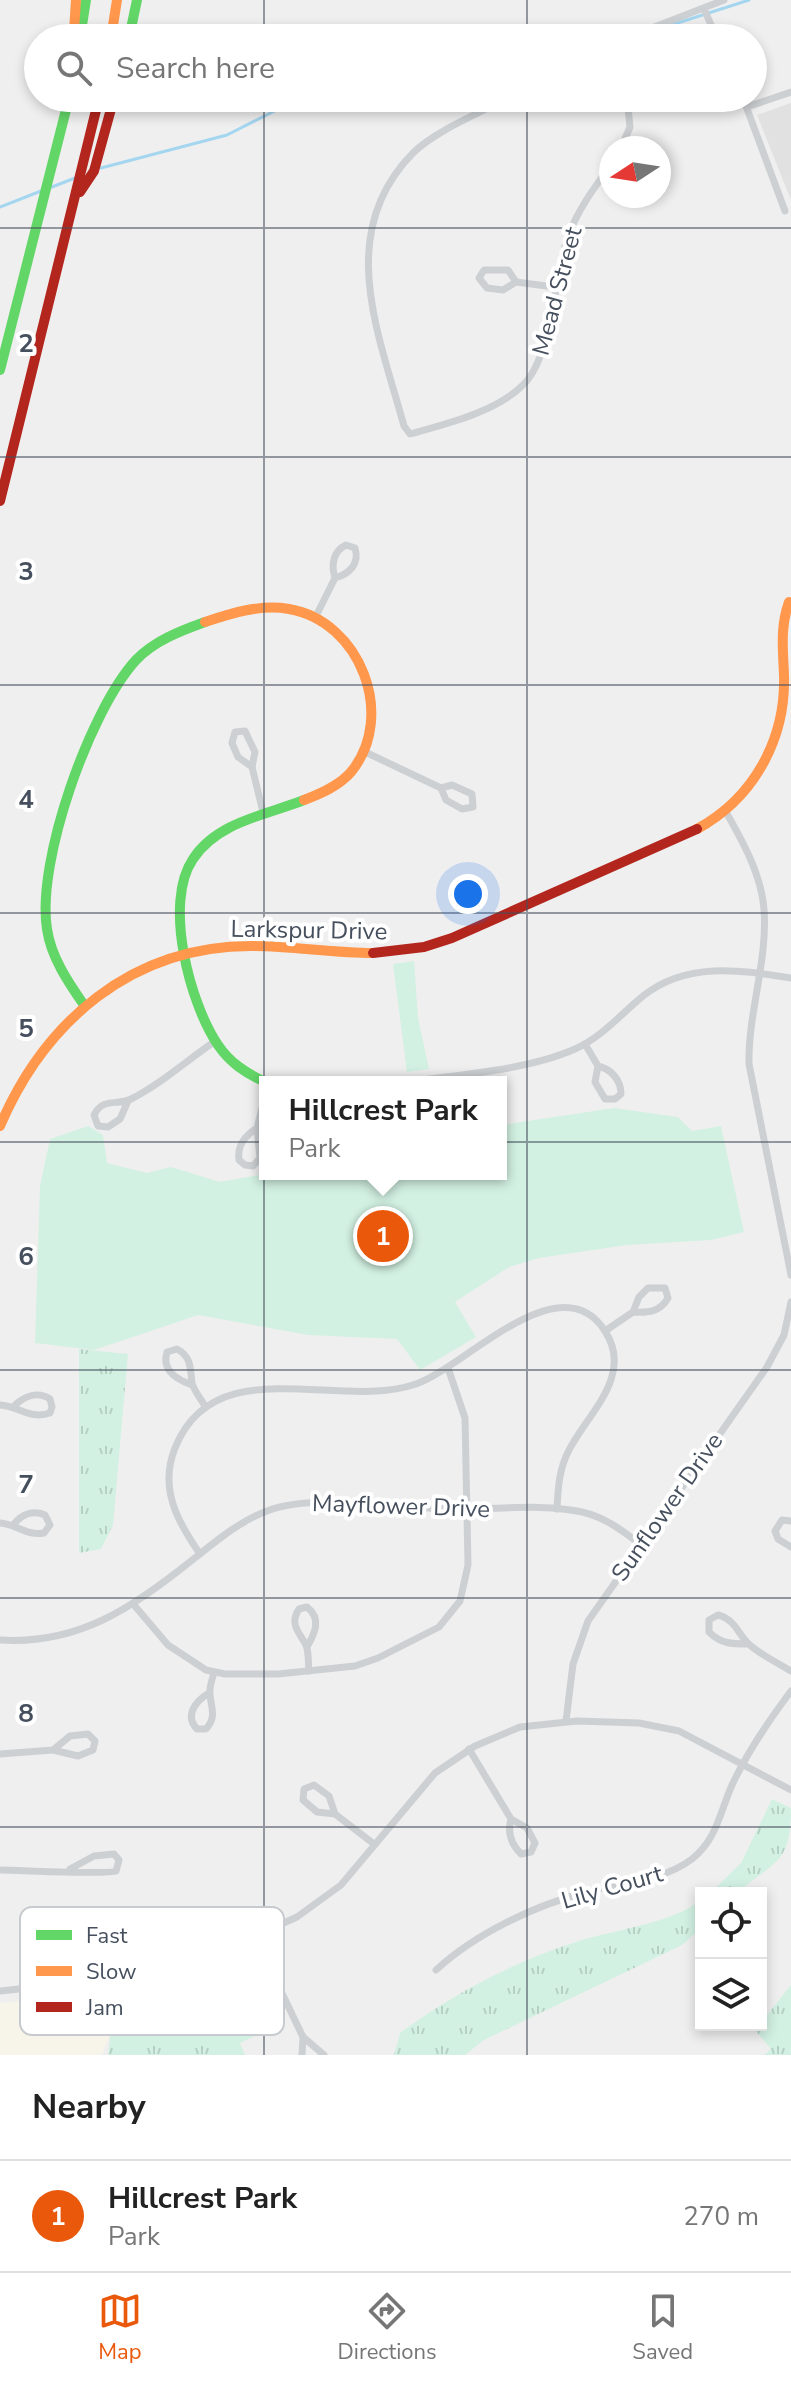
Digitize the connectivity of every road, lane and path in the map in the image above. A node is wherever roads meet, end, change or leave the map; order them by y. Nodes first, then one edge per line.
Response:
1 (76, 0) edge
2 (86, 0) edge
3 (117, 0) edge
4 (137, 0) edge
5 (724, 0) edge
6 (704, 9) junction
7 (77, 24) edge
8 (80, 24) edge
9 (113, 24) edge
10 (132, 24) edge
11 (664, 24) edge
12 (711, 24) edge
13 (791, 92) edge
14 (767, 100) edge
15 (65, 112) edge
16 (96, 112) edge
17 (110, 112) edge
18 (483, 112) edge
19 (628, 112) edge
20 (749, 112) edge
21 (626, 136) edge
22 (599, 181) edge
23 (72, 206) junction
24 (785, 211) dead end
25 (516, 282) junction
26 (554, 287) junction
27 (0, 370) edge
28 (0, 501) edge
29 (335, 578) junction
30 (789, 602) edge
31 (316, 616) junction
32 (363, 751) junction
33 (252, 767) junction
34 (441, 788) junction
35 (263, 812) junction
36 (726, 812) junction
37 (185, 955) junction
38 (758, 972) junction
39 (791, 978) edge
40 (84, 1005) junction
41 (214, 1042) junction
42 (585, 1044) junction
43 (598, 1066) junction
44 (442, 1076) edge
45 (259, 1079) edge
46 (128, 1101) junction
47 (259, 1120) edge
48 (0, 1126) edge
49 (257, 1128) junction
50 (259, 1148) edge
51 (259, 1159) edge
52 (791, 1275) edge
53 (791, 1302) edge
54 (633, 1312) junction
55 (605, 1331) junction
56 (448, 1368) junction
57 (192, 1385) junction
58 (0, 1405) edge
59 (15, 1405) junction
60 (205, 1406) junction
61 (557, 1509) junction
62 (467, 1510) junction
63 (791, 1521) edge
64 (0, 1523) edge
65 (14, 1524) junction
66 (640, 1544) junction
67 (791, 1547) edge
68 (200, 1554) junction
69 (134, 1605) junction
70 (0, 1640) edge
71 (748, 1644) junction
72 (307, 1647) junction
73 (309, 1671) junction
74 (791, 1671) edge
75 (214, 1673) junction
76 (791, 1691) edge
77 (209, 1693) junction
78 (566, 1721) junction
79 (469, 1749) junction
80 (53, 1750) junction
81 (0, 1754) edge
82 (746, 1763) junction
83 (791, 1790) edge
84 (335, 1814) junction
85 (511, 1819) junction
86 (374, 1844) junction
87 (70, 1869) junction
88 (0, 1870) edge
89 (284, 1922) edge
90 (436, 1970) dead end
91 (20, 1988) edge
92 (0, 1991) edge
93 (284, 1997) edge
94 (303, 2037) junction
95 (302, 2055) edge
96 (324, 2055) edge

1 - 7 main road
2 - 8 main road
3 - 9 main road
4 - 10 main road
5 - 6 street
6 - 11 street
6 - 12 street
13 - 14 street
15 - 27 main road
16 - 23 main road
17 - 23 main road
18 - 26 street, Mead Street
19 - 21 street
20 - 24 street
22 - 26 street, Mead Street
23 - 28 main road
25 - 25 street
25 - 26 street
29 - 29 street
29 - 31 street
30 - 36 main road, Larkspur Drive
31 - 32 main road
31 - 40 main road
32 - 34 street
32 - 35 main road
33 - 33 street
33 - 35 street
34 - 34 street
35 - 37 main road
36 - 37 main road, Larkspur Drive
36 - 38 street
37 - 40 main road, Larkspur Drive
37 - 41 main road
38 - 39 street
38 - 42 street
38 - 52 street
40 - 48 main road, Larkspur Drive
41 - 45 main road
41 - 46 street
42 - 43 street
42 - 44 street
43 - 43 street
46 - 46 street
47 - 49 street
49 - 50 street
49 - 51 street
53 - 66 street, Sunflower Drive
54 - 54 street
54 - 55 street
55 - 56 street
55 - 61 street
56 - 60 street
56 - 62 street
57 - 57 street
57 - 60 street
58 - 59 street
59 - 59 street
60 - 68 street
61 - 62 street, Mayflower Drive
61 - 66 street, Mayflower Drive
62 - 68 street, Mayflower Drive
62 - 73 street
63 - 67 street
64 - 65 street
65 - 65 street
66 - 78 street, Sunflower Drive
68 - 69 street, Mayflower Drive
69 - 70 street, Mayflower Drive
69 - 75 street
71 - 71 street
71 - 74 street
72 - 72 street
72 - 73 street
73 - 75 street
75 - 77 street
76 - 82 street, Lily Court
77 - 77 street
78 - 79 street
78 - 82 street
79 - 85 street
79 - 86 street
80 - 80 street
80 - 81 street
82 - 83 street
82 - 90 street, Lily Court
84 - 84 street
84 - 86 street
85 - 85 street
86 - 89 street
87 - 87 street
87 - 88 street
91 - 92 street
93 - 94 street
94 - 95 street
94 - 96 street

